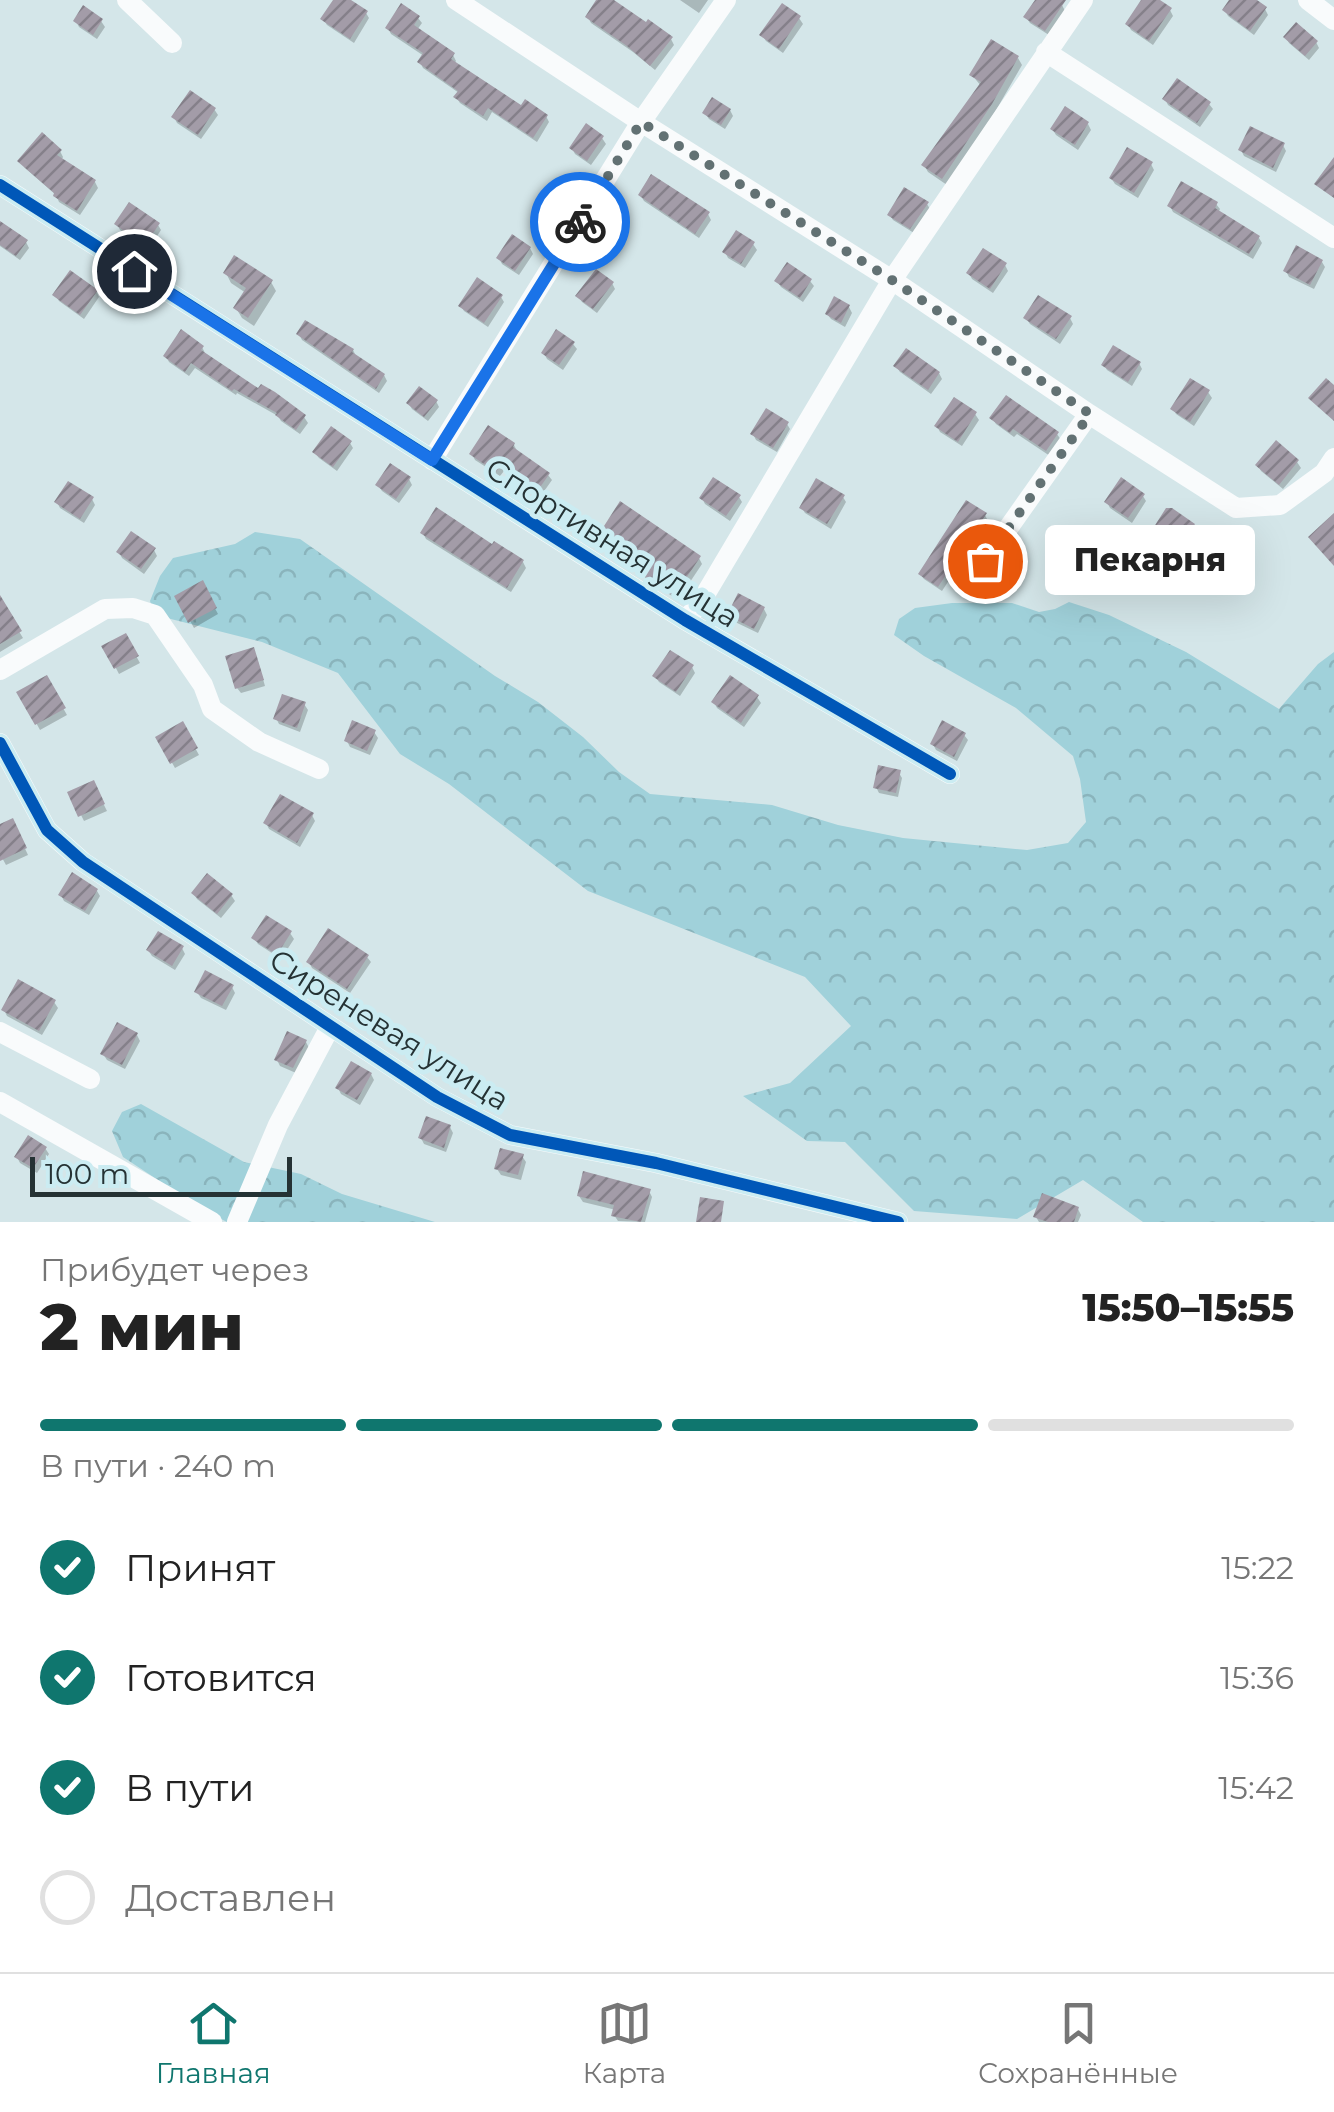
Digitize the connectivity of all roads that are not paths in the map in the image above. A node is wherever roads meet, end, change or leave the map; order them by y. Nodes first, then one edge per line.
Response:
1 (128, 0) edge
2 (456, 0) edge
3 (726, 0) edge
4 (1083, 0) edge
5 (1308, 0) edge
6 (1334, 20) edge
7 (172, 43) dead end
8 (1046, 52) junction
9 (641, 122) junction
10 (0, 185) edge
11 (1334, 238) edge
12 (892, 280) junction
13 (1090, 414) junction
14 (432, 460) junction
15 (1331, 471) edge
16 (985, 561) dead end
17 (685, 620) junction
18 (0, 670) edge
19 (0, 743) edge
20 (319, 769) dead end
21 (950, 774) dead end
22 (330, 1027) junction
23 (0, 1032) edge
24 (90, 1079) dead end
25 (0, 1102) edge
26 (210, 1222) edge
27 (237, 1222) edge
28 (898, 1222) edge

1 - 7 street
2 - 9 street
3 - 9 street
4 - 8 street
5 - 6 street
8 - 11 street
8 - 12 street
9 - 12 street
9 - 14 street
10 - 14 street, Спортивная улица
12 - 13 street
12 - 17 street
13 - 15 street
13 - 16 street
14 - 17 street, Спортивная улица
17 - 21 street, Спортивная улица
18 - 20 street
19 - 22 street, Сиреневая улица
22 - 27 street
22 - 28 street, Сиреневая улица
23 - 24 street
25 - 26 street

